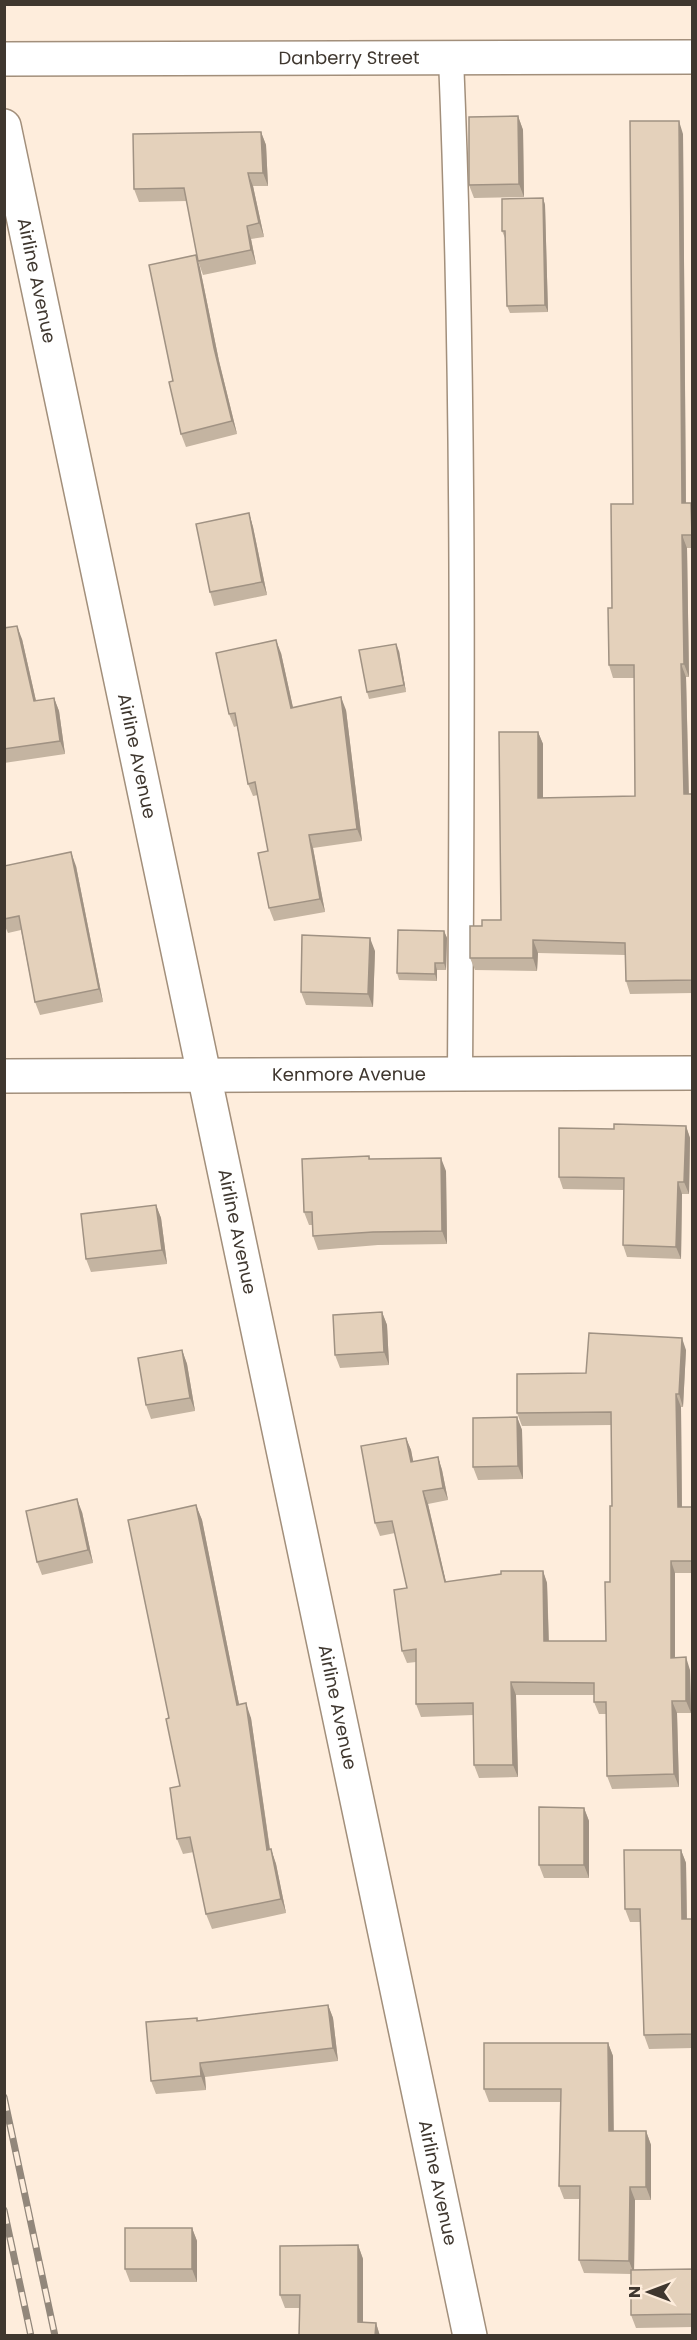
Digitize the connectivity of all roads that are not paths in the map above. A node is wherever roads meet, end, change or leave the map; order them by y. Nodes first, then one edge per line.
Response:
1 (693, 57) edge
2 (451, 58) junction
3 (4, 59) edge
4 (4, 126) edge
5 (693, 1073) edge
6 (460, 1074) junction
7 (4, 1076) edge
8 (206, 1076) junction
9 (470, 2336) edge

1 - 2 street, Danberry Street
2 - 3 street, Danberry Street
2 - 6 lane
4 - 8 street, Airline Avenue
5 - 6 street, Kenmore Avenue
6 - 8 street, Kenmore Avenue
7 - 8 street, Kenmore Avenue
8 - 9 street, Airline Avenue

